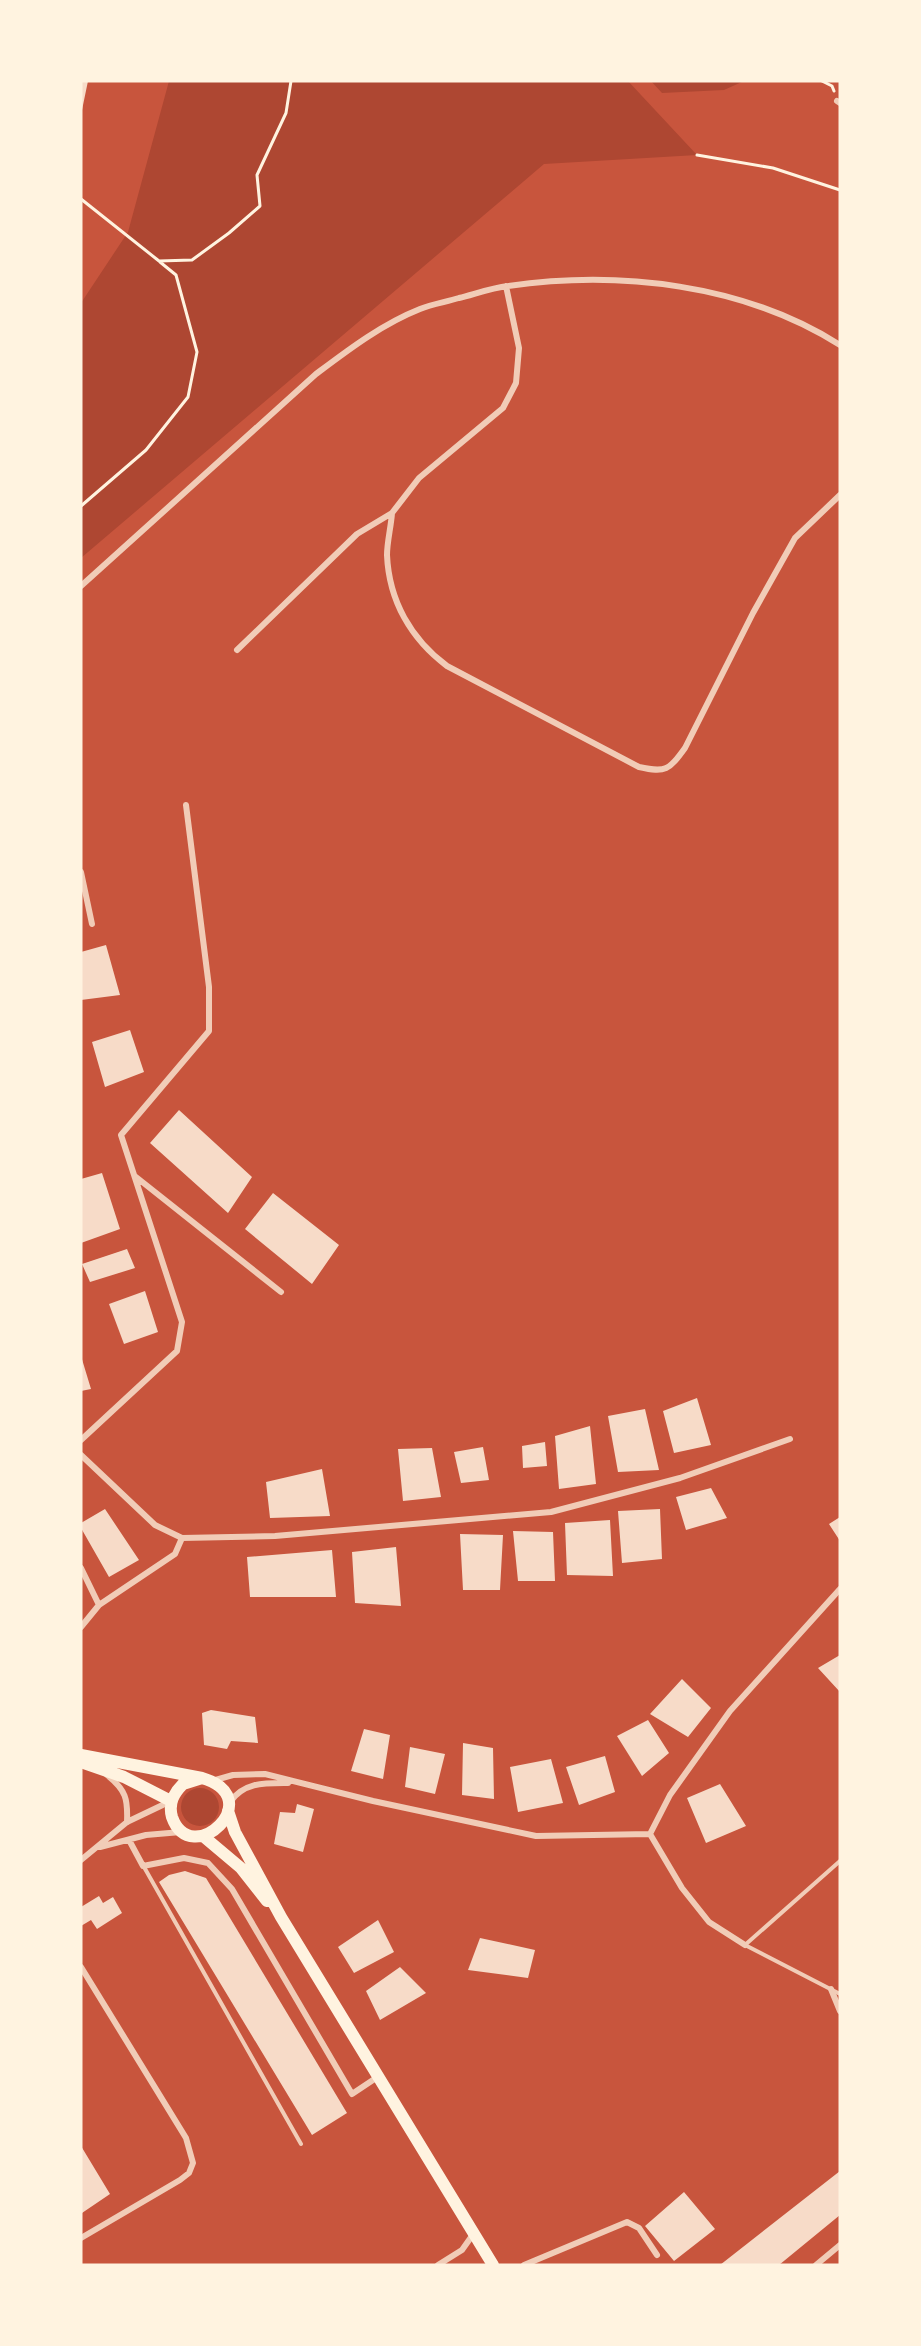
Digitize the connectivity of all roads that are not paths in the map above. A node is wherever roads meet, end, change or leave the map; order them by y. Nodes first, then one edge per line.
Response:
1 (506, 286) junction
2 (840, 345) edge
3 (840, 495) edge
4 (392, 513) junction
5 (81, 586) edge
6 (237, 650) dead end
7 (186, 805) dead end
8 (81, 872) edge
9 (92, 924) dead end
10 (135, 1176) junction
11 (281, 1292) dead end
12 (790, 1438) dead end
13 (81, 1440) edge
14 (81, 1455) edge
15 (182, 1538) junction
16 (81, 1568) edge
17 (840, 1589) edge
18 (99, 1605) junction
19 (81, 1627) edge
20 (81, 1755) edge
21 (81, 1762) edge
22 (97, 1768) junction
23 (207, 1780) junction
24 (294, 1783) junction
25 (171, 1801) junction
26 (228, 1807) junction
27 (127, 1822) junction
28 (184, 1832) junction
29 (650, 1834) junction
30 (203, 1836) junction
31 (129, 1840) junction
32 (99, 1847) junction
33 (81, 1860) edge
34 (840, 1861) edge
35 (143, 1866) junction
36 (281, 1917) junction
37 (745, 1945) junction
38 (81, 1967) edge
39 (831, 1989) junction
40 (840, 1994) edge
41 (840, 2012) edge
42 (380, 2075) junction
43 (301, 2144) dead end
44 (474, 2233) junction
45 (81, 2238) edge
46 (840, 2245) edge
47 (657, 2255) dead end
48 (438, 2265) edge
49 (493, 2265) edge
50 (524, 2265) edge
51 (816, 2265) edge

1 - 2 street
1 - 4 street
1 - 5 street
3 - 4 street
4 - 6 street
7 - 10 street
8 - 9 street
10 - 11 street
10 - 13 street
12 - 15 street
14 - 15 street
15 - 18 street
16 - 18 street
17 - 29 street
18 - 19 street
20 - 23 main road
21 - 22 main road
22 - 25 main road
22 - 27 street
23 - 24 street
23 - 25 main road
23 - 26 main road
24 - 26 street
24 - 29 street
25 - 27 street
25 - 28 main road
26 - 30 main road
26 - 36 main road
27 - 32 street
28 - 30 main road
28 - 31 street
29 - 37 street
30 - 36 main road
31 - 32 street
31 - 35 street
32 - 33 street
34 - 37 lane
35 - 42 street
35 - 43 lane
36 - 42 main road
37 - 39 lane
38 - 45 street
39 - 40 lane
39 - 41 street
42 - 44 main road
44 - 48 street
44 - 49 main road
46 - 51 street
47 - 50 street

